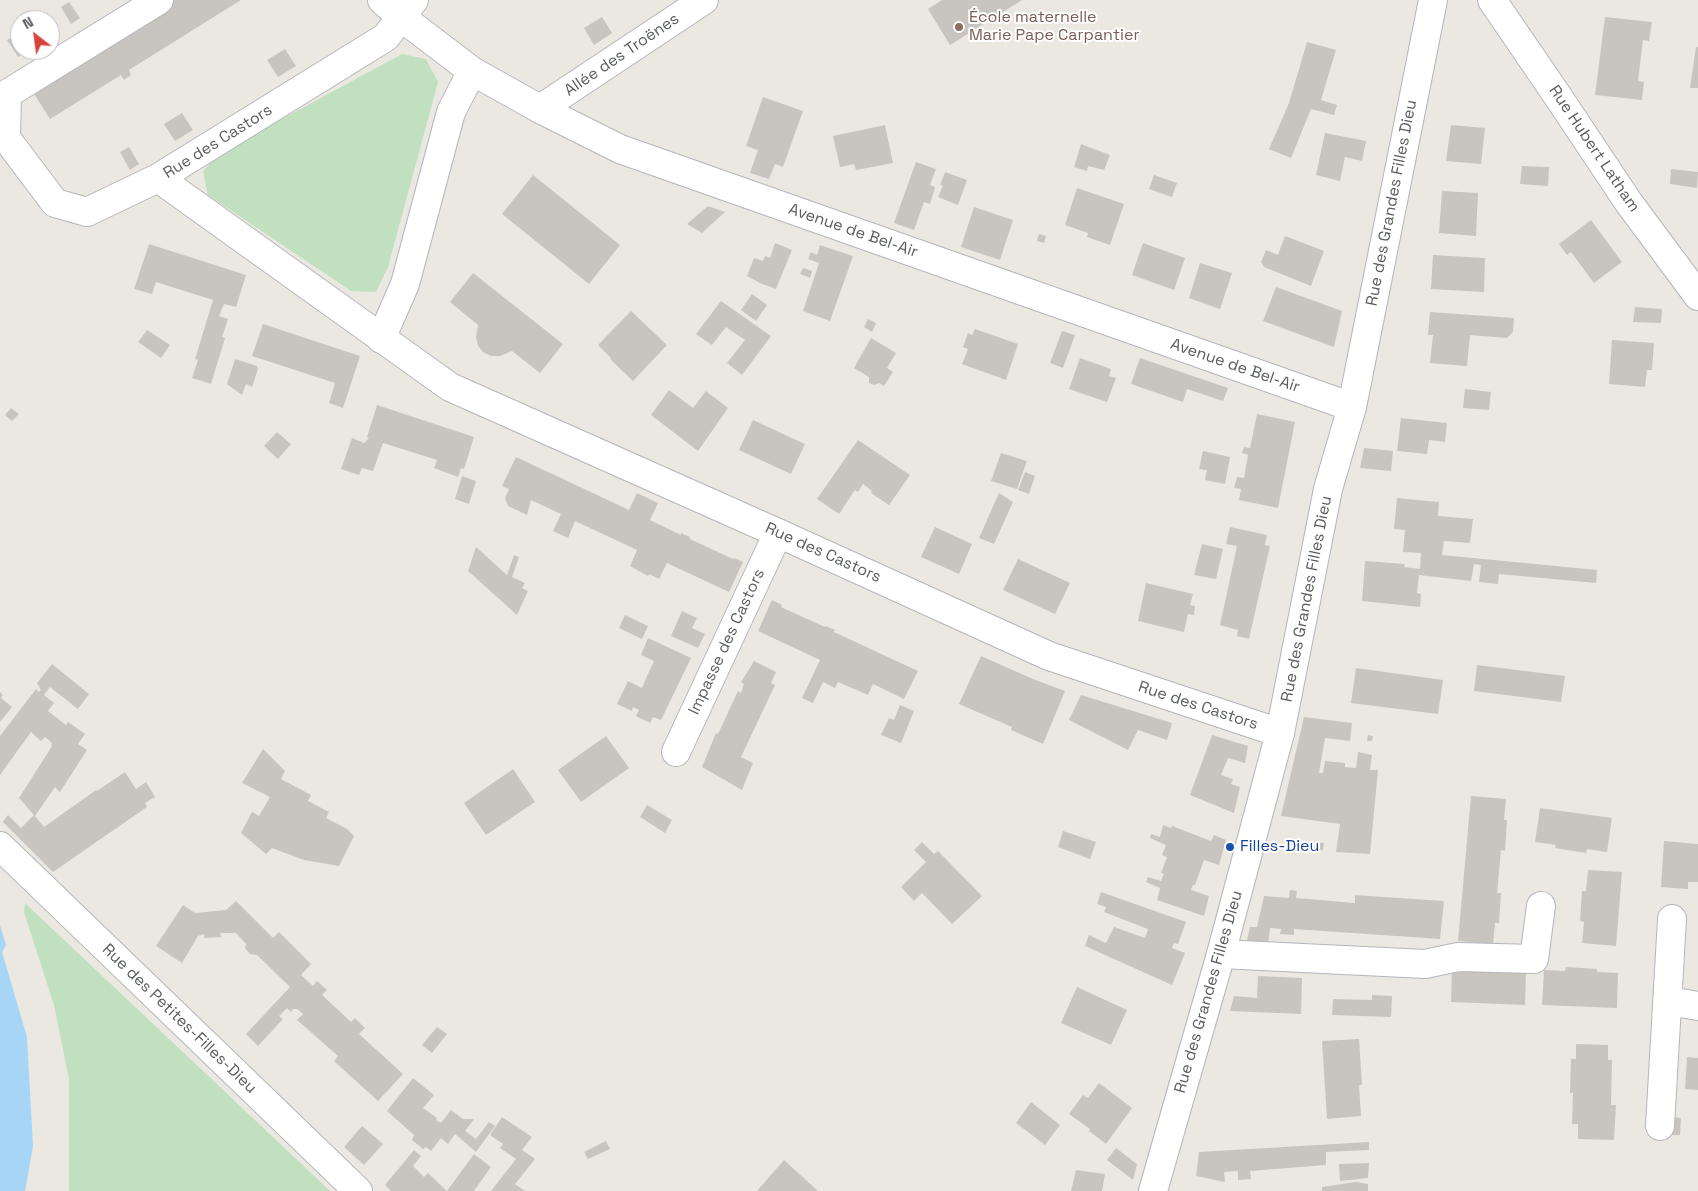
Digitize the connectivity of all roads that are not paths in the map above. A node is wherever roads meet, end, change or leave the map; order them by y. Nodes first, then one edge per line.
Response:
1 (159, 0) edge
2 (704, 0) edge
3 (1433, 0) edge
4 (1492, 0) edge
5 (399, 6) edge
6 (472, 71) junction
7 (540, 109) junction
8 (158, 178) junction
9 (1698, 296) edge
10 (381, 338) junction
11 (1352, 407) junction
12 (778, 533) junction
13 (1280, 733) junction
14 (676, 752) dead end
15 (0, 846) edge
16 (1541, 906) dead end
17 (1672, 919) dead end
18 (1221, 954) junction
19 (1668, 1001) junction
20 (1698, 1006) edge
21 (1660, 1126) dead end
22 (358, 1191) edge
23 (1153, 1191) edge

1 - 8 street
2 - 7 street, Allée des Troënes
3 - 11 street, Rue des Grandes Filles Dieu
4 - 9 street, Rue Hubert Latham
5 - 6 street, Avenue de Bel-Air
5 - 8 street, Rue des Castors
6 - 7 street, Avenue de Bel-Air
6 - 10 street
7 - 11 street, Avenue de Bel-Air
8 - 10 street, Rue des Castors
10 - 12 street, Rue des Castors
11 - 13 street, Rue des Grandes Filles Dieu
12 - 13 street, Rue des Castors
12 - 14 street, Impasse des Castors
13 - 18 street, Rue des Grandes Filles Dieu
15 - 22 street, Rue des Petites-Filles-Dieu
16 - 18 street
17 - 19 street
18 - 23 street, Rue des Grandes Filles Dieu
19 - 20 street
19 - 21 street

